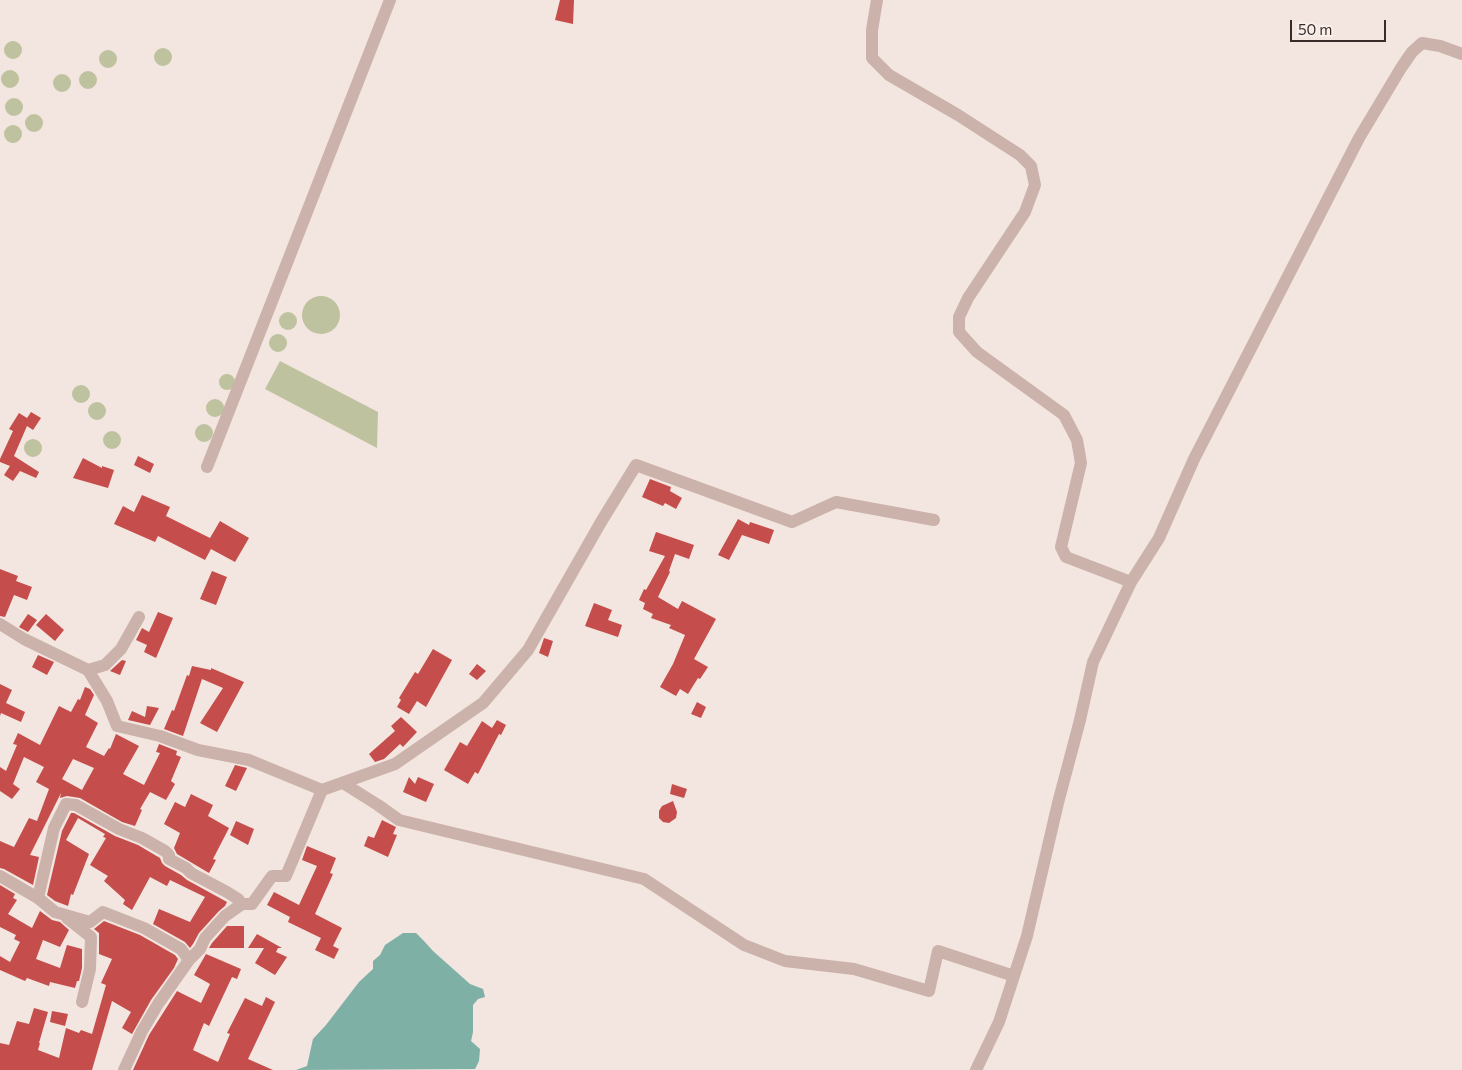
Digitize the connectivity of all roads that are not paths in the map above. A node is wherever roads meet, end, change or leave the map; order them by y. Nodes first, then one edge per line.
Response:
1 (390, 0) edge
2 (877, 0) edge
3 (1462, 54) edge
4 (207, 467) dead end
5 (934, 520) dead end
6 (1131, 582) junction
7 (139, 617) dead end
8 (0, 624) edge
9 (88, 670) junction
10 (343, 783) junction
11 (322, 790) junction
12 (0, 876) edge
13 (38, 898) junction
14 (242, 904) junction
15 (63, 914) junction
16 (189, 960) junction
17 (1014, 976) junction
18 (82, 1002) dead end
19 (124, 1070) edge
20 (976, 1070) edge

1 - 4 street
2 - 6 street
3 - 6 street
5 - 10 street
6 - 17 street
7 - 9 street
8 - 9 street
9 - 11 street
10 - 11 street
10 - 17 street
11 - 14 street
12 - 13 street
13 - 14 street
13 - 15 street
14 - 16 street
15 - 16 street
15 - 18 street
16 - 19 street
17 - 20 street

